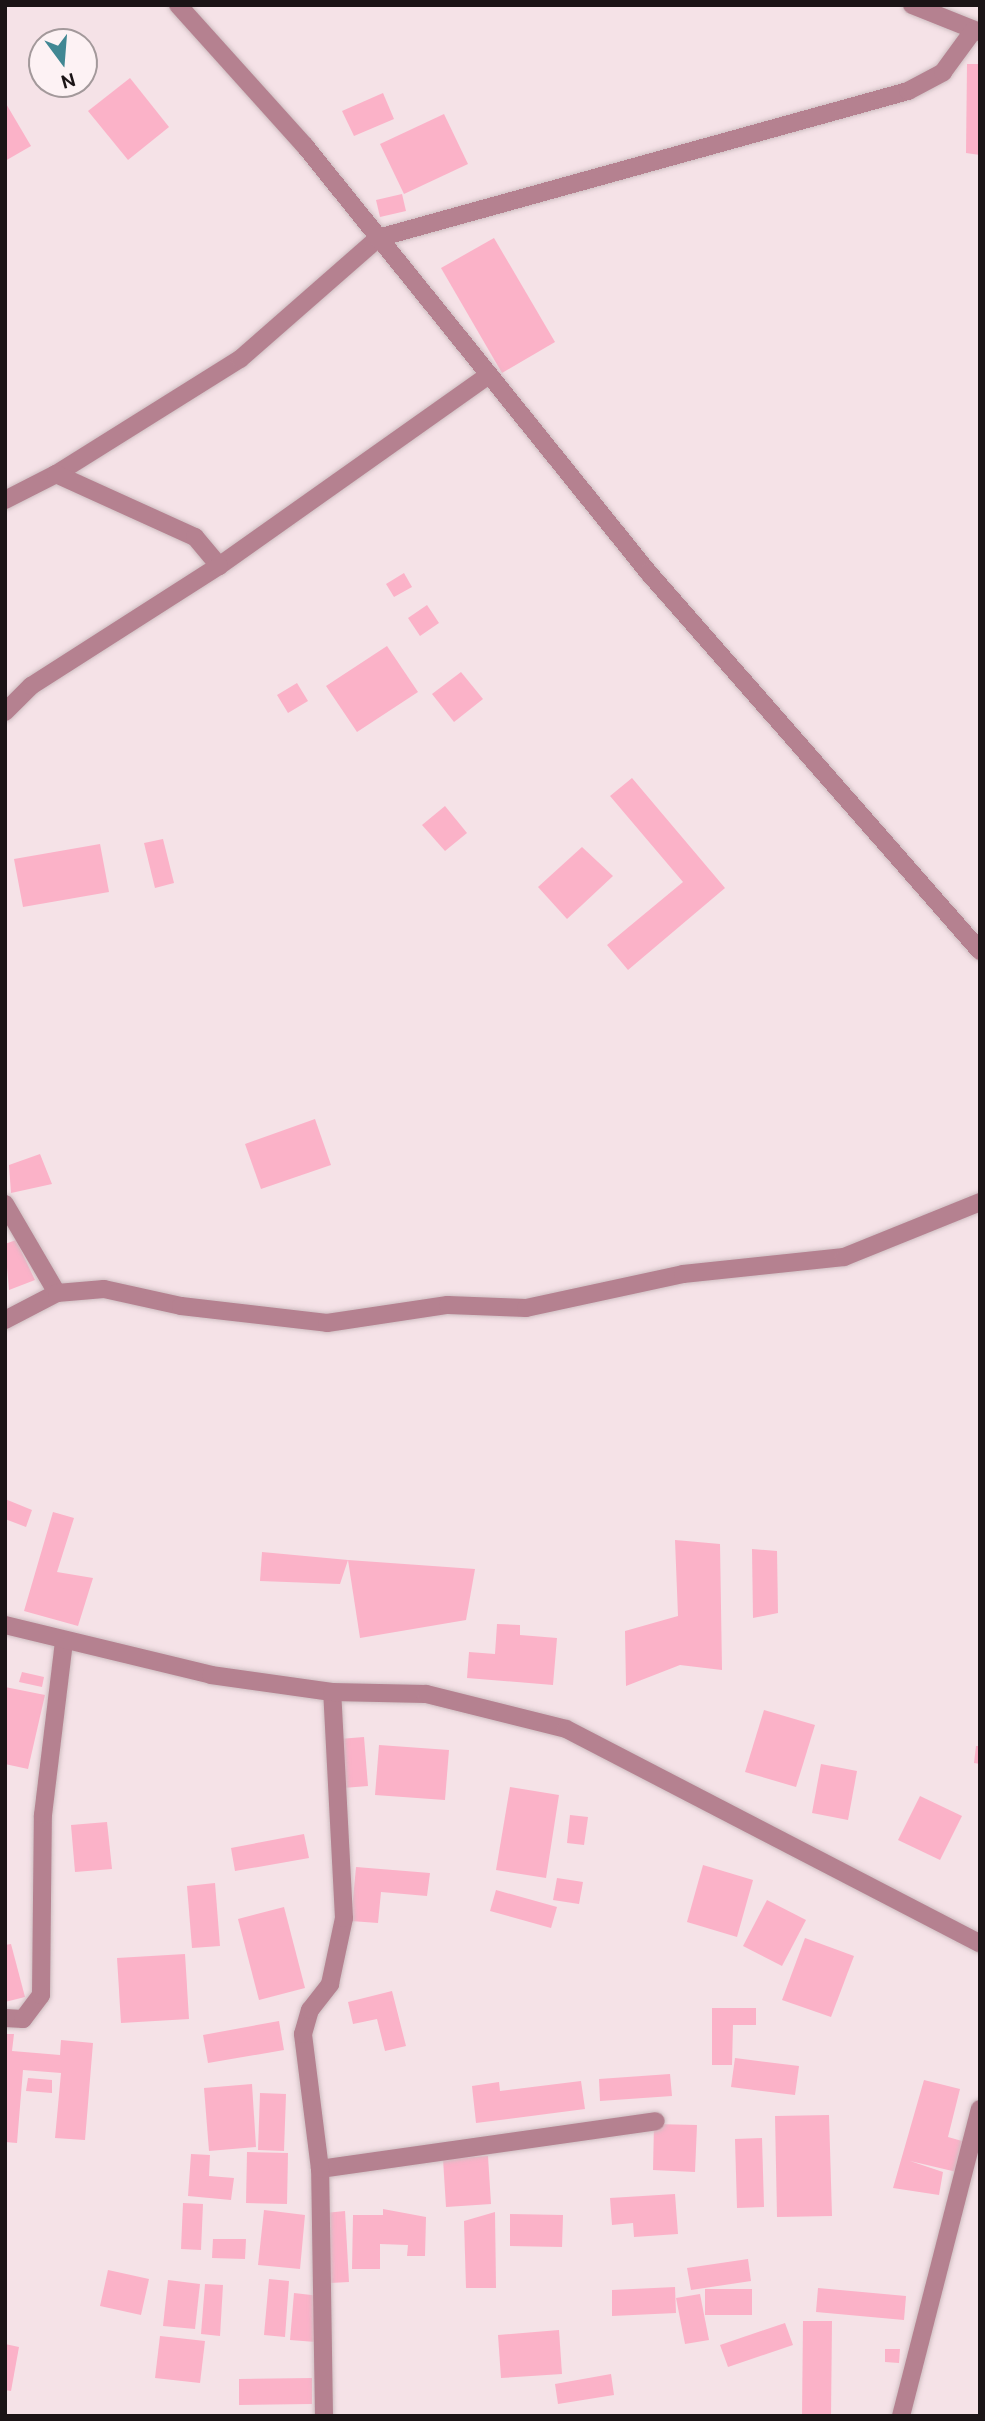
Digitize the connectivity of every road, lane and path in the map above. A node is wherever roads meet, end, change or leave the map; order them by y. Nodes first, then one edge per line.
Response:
1 (178, 5) edge
2 (912, 5) edge
3 (977, 31) edge
4 (378, 238) junction
5 (486, 377) junction
6 (56, 474) junction
7 (5, 500) edge
8 (219, 566) junction
9 (5, 712) edge
10 (980, 951) edge
11 (980, 1202) edge
12 (5, 1204) edge
13 (57, 1293) junction
14 (5, 1320) edge
15 (5, 1625) edge
16 (64, 1642) junction
17 (332, 1692) junction
18 (980, 1944) edge
19 (5, 2018) edge
20 (980, 2109) edge
21 (656, 2122) dead end
22 (320, 2169) junction
23 (324, 2416) edge
24 (901, 2416) edge

1 - 4 street
2 - 3 street
3 - 4 street
4 - 5 street
4 - 6 street
5 - 8 street
5 - 10 street
6 - 7 street
6 - 8 street
8 - 9 street
11 - 13 street
12 - 13 street
13 - 14 street
15 - 16 street
16 - 17 street
16 - 19 street
17 - 18 street
17 - 22 street
20 - 24 street
21 - 22 street
22 - 23 street

